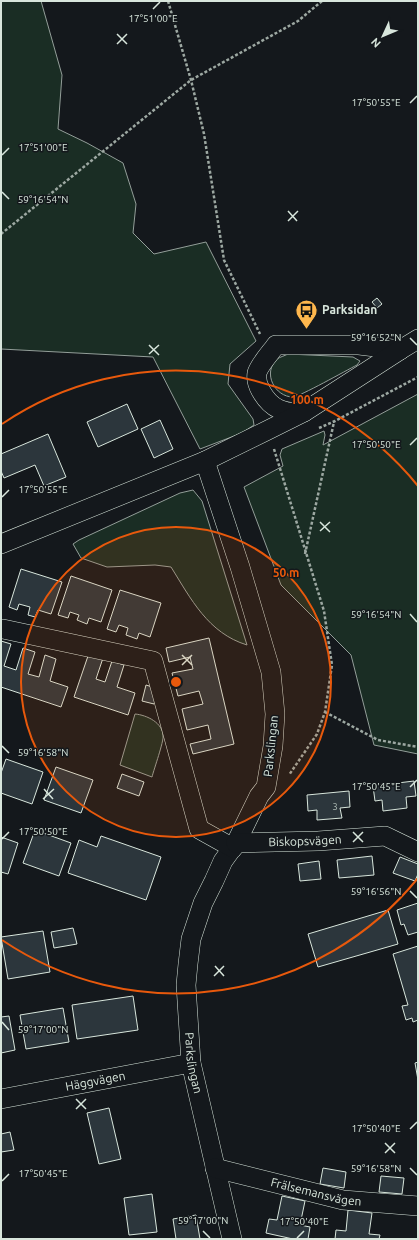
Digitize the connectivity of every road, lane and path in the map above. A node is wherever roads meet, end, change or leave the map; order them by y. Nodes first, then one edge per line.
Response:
1 (168, 1) edge
2 (322, 1) edge
3 (191, 80) junction
4 (1, 234) edge
5 (418, 339) edge
6 (259, 340) dead end
7 (400, 350) junction
8 (418, 377) edge
9 (304, 412) junction
10 (335, 421) junction
11 (316, 429) dead end
12 (279, 444) dead end
13 (205, 460) junction
14 (1, 544) edge
15 (305, 554) junction
16 (3, 629) dead end
17 (325, 712) junction
18 (418, 747) edge
19 (286, 780) dead end
20 (235, 845) junction
21 (418, 852) edge
22 (190, 1062) junction
23 (1, 1099) edge
24 (215, 1168) junction
25 (418, 1206) edge
26 (232, 1239) edge

1 - 3 path
2 - 3 path
3 - 4 path
3 - 6 path
5 - 7 street
7 - 9 street
7 - 9 street
8 - 10 path
9 - 13 street
10 - 11 path
10 - 15 path
12 - 15 path
13 - 14 street
13 - 20 street, Parkslingan
15 - 17 path
16 - 20 street
17 - 18 path
17 - 19 path
20 - 21 street, Biskopsvägen
20 - 22 street, Parkslingan
22 - 23 street, Häggvägen
22 - 24 street, Parkslingan
24 - 25 street, Frälsemansvägen
24 - 26 street, Parkslingan

